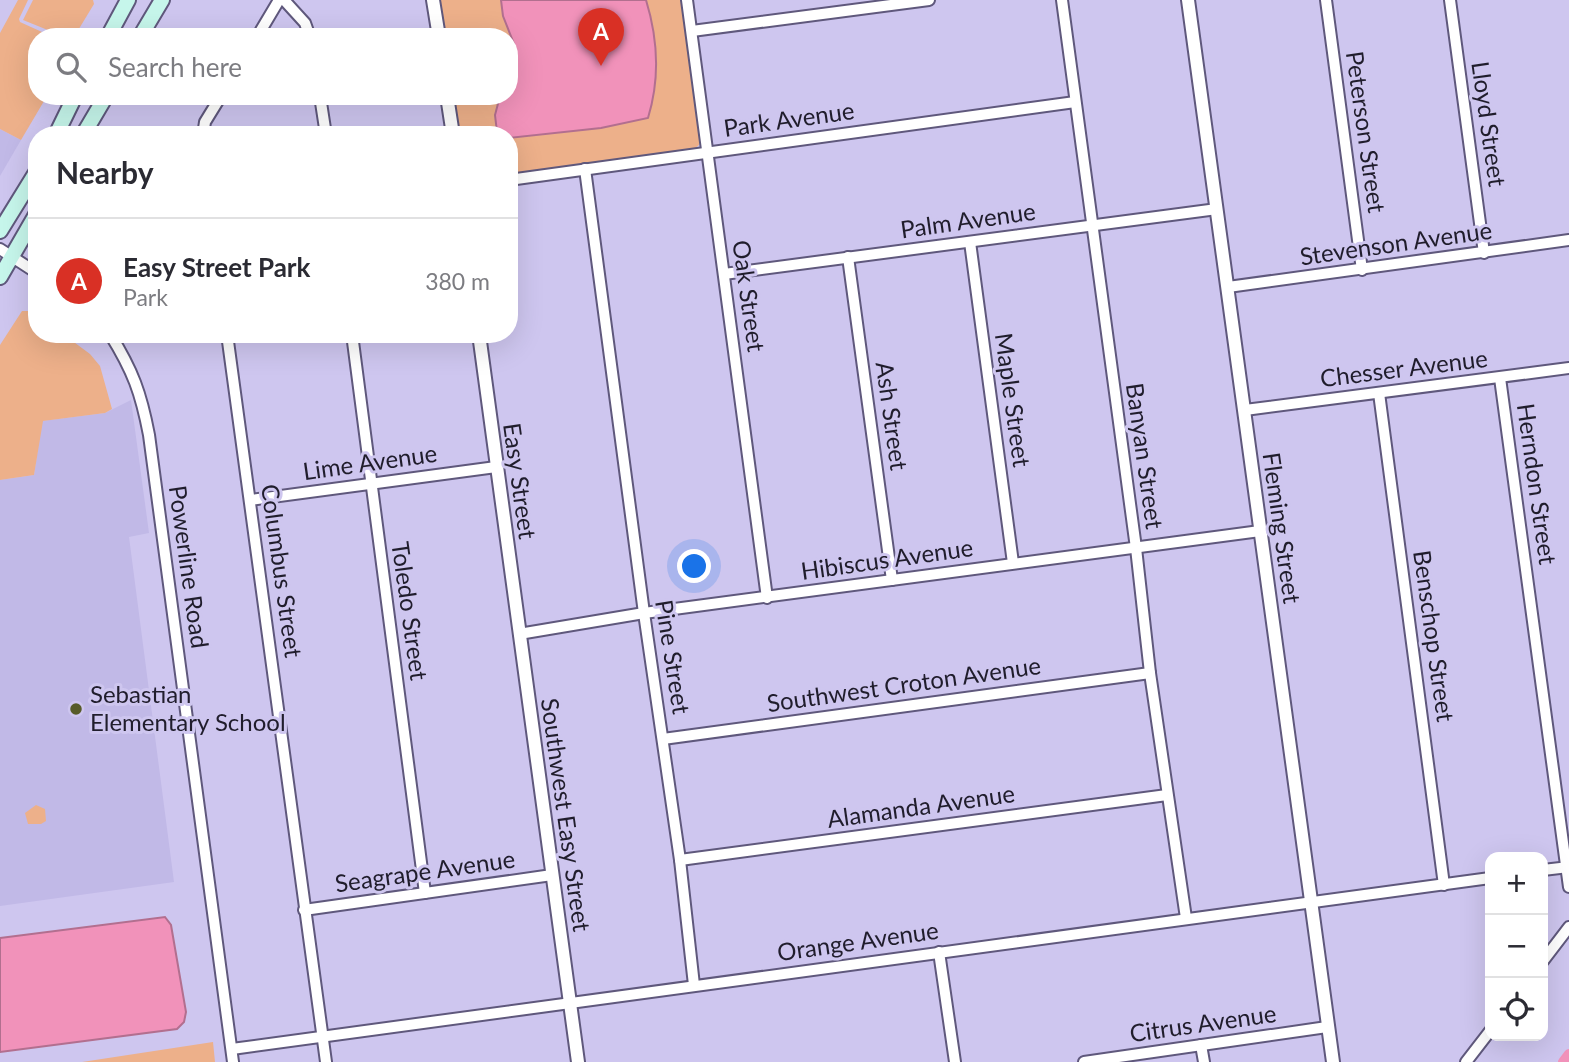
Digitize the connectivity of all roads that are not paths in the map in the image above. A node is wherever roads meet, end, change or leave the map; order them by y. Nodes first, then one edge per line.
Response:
1 (128, 0) edge
2 (162, 0) edge
3 (282, 0) edge
4 (433, 0) edge
5 (688, 0) edge
6 (929, 0) edge
7 (1062, 0) edge
8 (1188, 0) edge
9 (1326, 0) edge
10 (1450, 0) edge
11 (113, 28) edge
12 (146, 28) edge
13 (263, 28) edge
14 (307, 28) edge
15 (438, 28) edge
16 (692, 30) junction
17 (1075, 102) junction
18 (70, 105) edge
19 (101, 105) edge
20 (215, 105) edge
21 (321, 105) edge
22 (448, 105) edge
23 (60, 126) edge
24 (88, 126) edge
25 (204, 126) edge
26 (325, 126) edge
27 (452, 126) edge
28 (707, 153) junction
29 (584, 169) junction
30 (518, 179) edge
31 (28, 186) edge
32 (1217, 209) junction
33 (28, 225) edge
34 (1091, 225) junction
35 (0, 231) edge
36 (1569, 240) edge
37 (970, 242) junction
38 (6, 253) edge
39 (1484, 253) junction
40 (848, 257) junction
41 (28, 267) edge
42 (1362, 270) junction
43 (724, 274) junction
44 (0, 277) edge
45 (1228, 287) junction
46 (116, 343) edge
47 (228, 343) edge
48 (353, 343) edge
49 (480, 343) edge
50 (1569, 368) edge
51 (1500, 377) junction
52 (1379, 393) junction
53 (1245, 410) junction
54 (496, 467) junction
55 (371, 484) junction
56 (250, 500) junction
57 (1261, 531) junction
58 (1136, 548) junction
59 (1013, 563) junction
60 (892, 580) junction
61 (767, 598) junction
62 (644, 613) junction
63 (519, 634) junction
64 (1150, 673) junction
65 (663, 739) junction
66 (1167, 795) junction
67 (680, 860) junction
68 (1568, 867) edge
69 (1548, 869) edge
70 (552, 875) junction
71 (1485, 879) edge
72 (1444, 885) junction
73 (1569, 887) edge
74 (425, 893) junction
75 (1311, 903) junction
76 (304, 910) junction
77 (1186, 918) junction
78 (1569, 927) edge
79 (939, 952) junction
80 (1548, 954) edge
81 (694, 985) junction
82 (570, 1002) junction
83 (1327, 1027) junction
84 (323, 1037) junction
85 (1485, 1037) edge
86 (1201, 1045) junction
87 (232, 1049) junction
88 (233, 1062) edge
89 (326, 1062) edge
90 (578, 1062) edge
91 (956, 1062) edge
92 (1084, 1062) edge
93 (1204, 1062) edge
94 (1333, 1062) edge
95 (1466, 1062) edge

1 - 11 main road
2 - 12 main road
3 - 13 street
3 - 14 street
4 - 15 street
5 - 16 street, Oak Street
6 - 16 street
7 - 17 street, Banyan Street
8 - 32 street, Fleming Street
9 - 42 street, Peterson Street
10 - 39 street, Lloyd Street
16 - 28 street, Oak Street
17 - 28 street, Park Avenue
17 - 34 street, Banyan Street
18 - 23 main road
19 - 24 main road
20 - 25 street
21 - 26 street
22 - 27 street
28 - 29 street, Park Avenue
28 - 43 street, Oak Street
29 - 30 street, Park Avenue
29 - 62 street, Pine Street
31 - 35 main road
32 - 34 street, Palm Avenue
32 - 45 street, Fleming Street
33 - 38 main road
34 - 37 street, Palm Avenue
34 - 58 street, Banyan Street
36 - 39 street, Stevenson Avenue
37 - 40 street, Palm Avenue
37 - 59 street, Maple Street
38 - 41 street
38 - 44 main road
39 - 42 street, Stevenson Avenue
40 - 43 street, Palm Avenue
40 - 60 street, Ash Street
42 - 45 street, Stevenson Avenue
43 - 61 street, Oak Street
45 - 53 street, Fleming Street
46 - 87 street, Powerline Road
47 - 56 street, Columbus Street
48 - 55 street, Toledo Street
49 - 54 street, Easy Street
50 - 51 street, Chesser Avenue
51 - 52 street, Chesser Avenue
51 - 68 street, Herndon Street
52 - 53 street, Chesser Avenue
52 - 72 street, Benschop Street
53 - 57 street, Fleming Street
54 - 55 street, Lime Avenue
54 - 63 street, Easy Street
55 - 56 street, Lime Avenue
55 - 74 street, Toledo Street
56 - 76 street, Columbus Street
57 - 58 street, Hibiscus Avenue
57 - 75 street, Fleming Street
58 - 59 street, Hibiscus Avenue
58 - 64 street, Banyan Street
59 - 60 street, Hibiscus Avenue
60 - 61 street, Hibiscus Avenue
61 - 62 street, Hibiscus Avenue
62 - 63 street, Hibiscus Avenue
62 - 65 street, Pine Street
63 - 70 street, Southwest Easy Street
64 - 65 street, Southwest Croton Avenue
64 - 66 street, Banyan Street
65 - 67 street, Pine Street
66 - 67 street, Alamanda Avenue
66 - 77 street, Banyan Street
67 - 81 street, Pine Street
68 - 69 street
68 - 73 street, Herndon Street
70 - 74 street, Seagrape Avenue
70 - 82 street, Southwest Easy Street
71 - 72 street, Orange Avenue
72 - 75 street, Orange Avenue
74 - 76 street, Seagrape Avenue
75 - 77 street, Orange Avenue
75 - 83 street, Fleming Street
76 - 84 street, Columbus Street
77 - 79 street, Orange Avenue
78 - 80 street
79 - 81 street, Orange Avenue
79 - 91 street
81 - 82 street, Orange Avenue
82 - 84 street, Orange Avenue
82 - 90 street
83 - 86 street, Citrus Avenue
83 - 94 street, Fleming Street
84 - 87 street, Orange Avenue
84 - 89 street, Columbus Street
85 - 95 street
86 - 92 street, Citrus Avenue
86 - 93 street
87 - 88 street, Powerline Road

